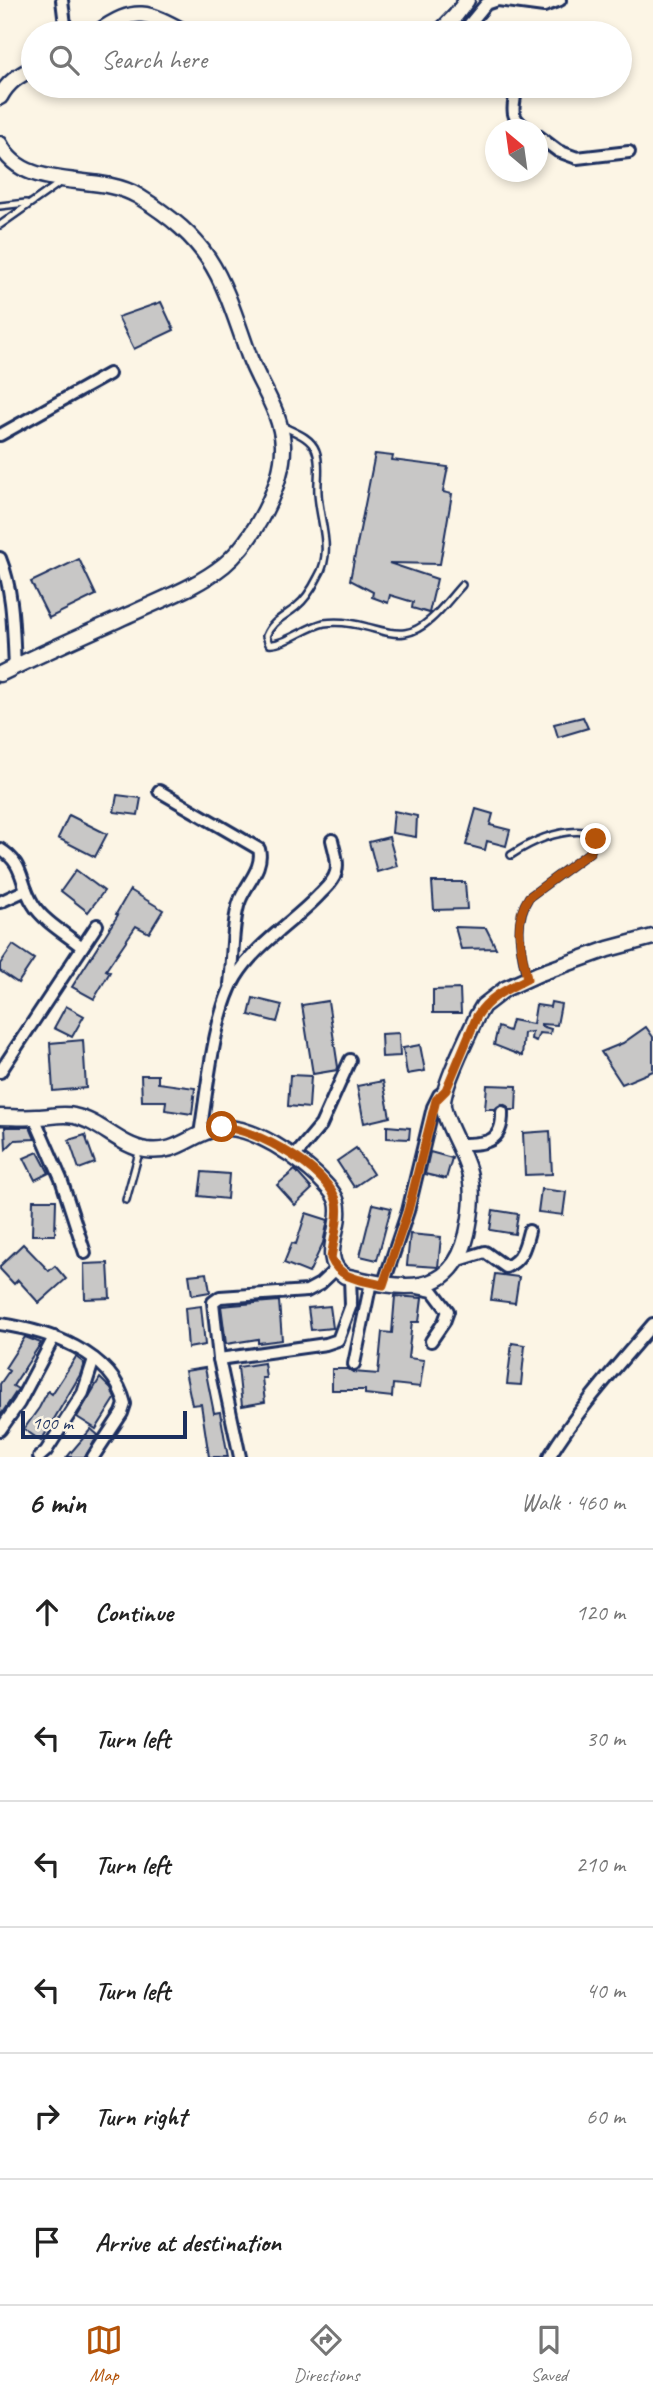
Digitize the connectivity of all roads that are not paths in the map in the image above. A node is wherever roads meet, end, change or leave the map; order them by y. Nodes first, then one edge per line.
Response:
1 (62, 0) edge
2 (467, 0) edge
3 (560, 0) edge
4 (65, 21) edge
5 (116, 21) edge
6 (163, 21) edge
7 (456, 21) edge
8 (465, 21) edge
9 (21, 74) edge
10 (0, 97) edge
11 (514, 98) edge
12 (515, 119) edge
13 (0, 144) edge
14 (548, 144) edge
15 (629, 152) dead end
16 (64, 180) junction
17 (29, 203) junction
18 (0, 206) edge
19 (0, 225) edge
20 (110, 374) dead end
21 (279, 425) junction
22 (0, 435) edge
23 (0, 558) edge
24 (462, 585) dead end
25 (15, 667) junction
26 (0, 674) edge
27 (159, 791) dead end
28 (332, 840) dead end
29 (0, 849) edge
30 (511, 855) dead end
31 (26, 890) junction
32 (0, 902) edge
33 (97, 925) dead end
34 (653, 937) edge
35 (82, 947) junction
36 (527, 979) junction
37 (230, 986) junction
38 (351, 1060) dead end
39 (0, 1072) edge
40 (446, 1090) junction
41 (502, 1112) dead end
42 (0, 1117) edge
43 (34, 1117) junction
44 (200, 1134) junction
45 (459, 1144) junction
46 (140, 1149) junction
47 (295, 1156) junction
48 (126, 1200) dead end
49 (528, 1231) dead end
50 (85, 1254) dead end
51 (456, 1261) junction
52 (337, 1268) junction
53 (350, 1277) junction
54 (377, 1283) junction
55 (403, 1286) junction
56 (4, 1324) edge
57 (653, 1324) edge
58 (0, 1337) edge
59 (54, 1337) junction
60 (431, 1341) dead end
61 (94, 1359) junction
62 (219, 1359) junction
63 (355, 1364) dead end
64 (0, 1430) edge
65 (39, 1457) edge
66 (93, 1457) edge
67 (240, 1457) edge
68 (549, 1457) edge

1 - 4 street
2 - 7 street
3 - 8 street
5 - 6 street
9 - 10 street
11 - 12 street
13 - 16 street
14 - 15 street
16 - 17 lane
16 - 21 street
17 - 18 lane
17 - 19 lane
20 - 22 street
21 - 24 lane
21 - 25 street
23 - 25 street
25 - 26 street
27 - 37 street
28 - 37 street
29 - 31 street
30 - 36 lane
31 - 32 street
31 - 35 street
33 - 35 street
34 - 36 street
35 - 39 street
36 - 40 street
37 - 44 street
38 - 47 street
40 - 45 street
40 - 54 street
41 - 45 street
42 - 43 street
43 - 46 street
43 - 50 street
44 - 46 street
44 - 47 street
45 - 51 street
46 - 48 lane
47 - 52 street
49 - 51 street
51 - 55 street
52 - 53 street
52 - 62 street
53 - 54 street
53 - 62 street
54 - 55 street
54 - 63 street
55 - 60 street
56 - 58 street
56 - 59 street
57 - 68 street
59 - 61 street
59 - 64 street
61 - 65 street
61 - 66 street
62 - 67 street

